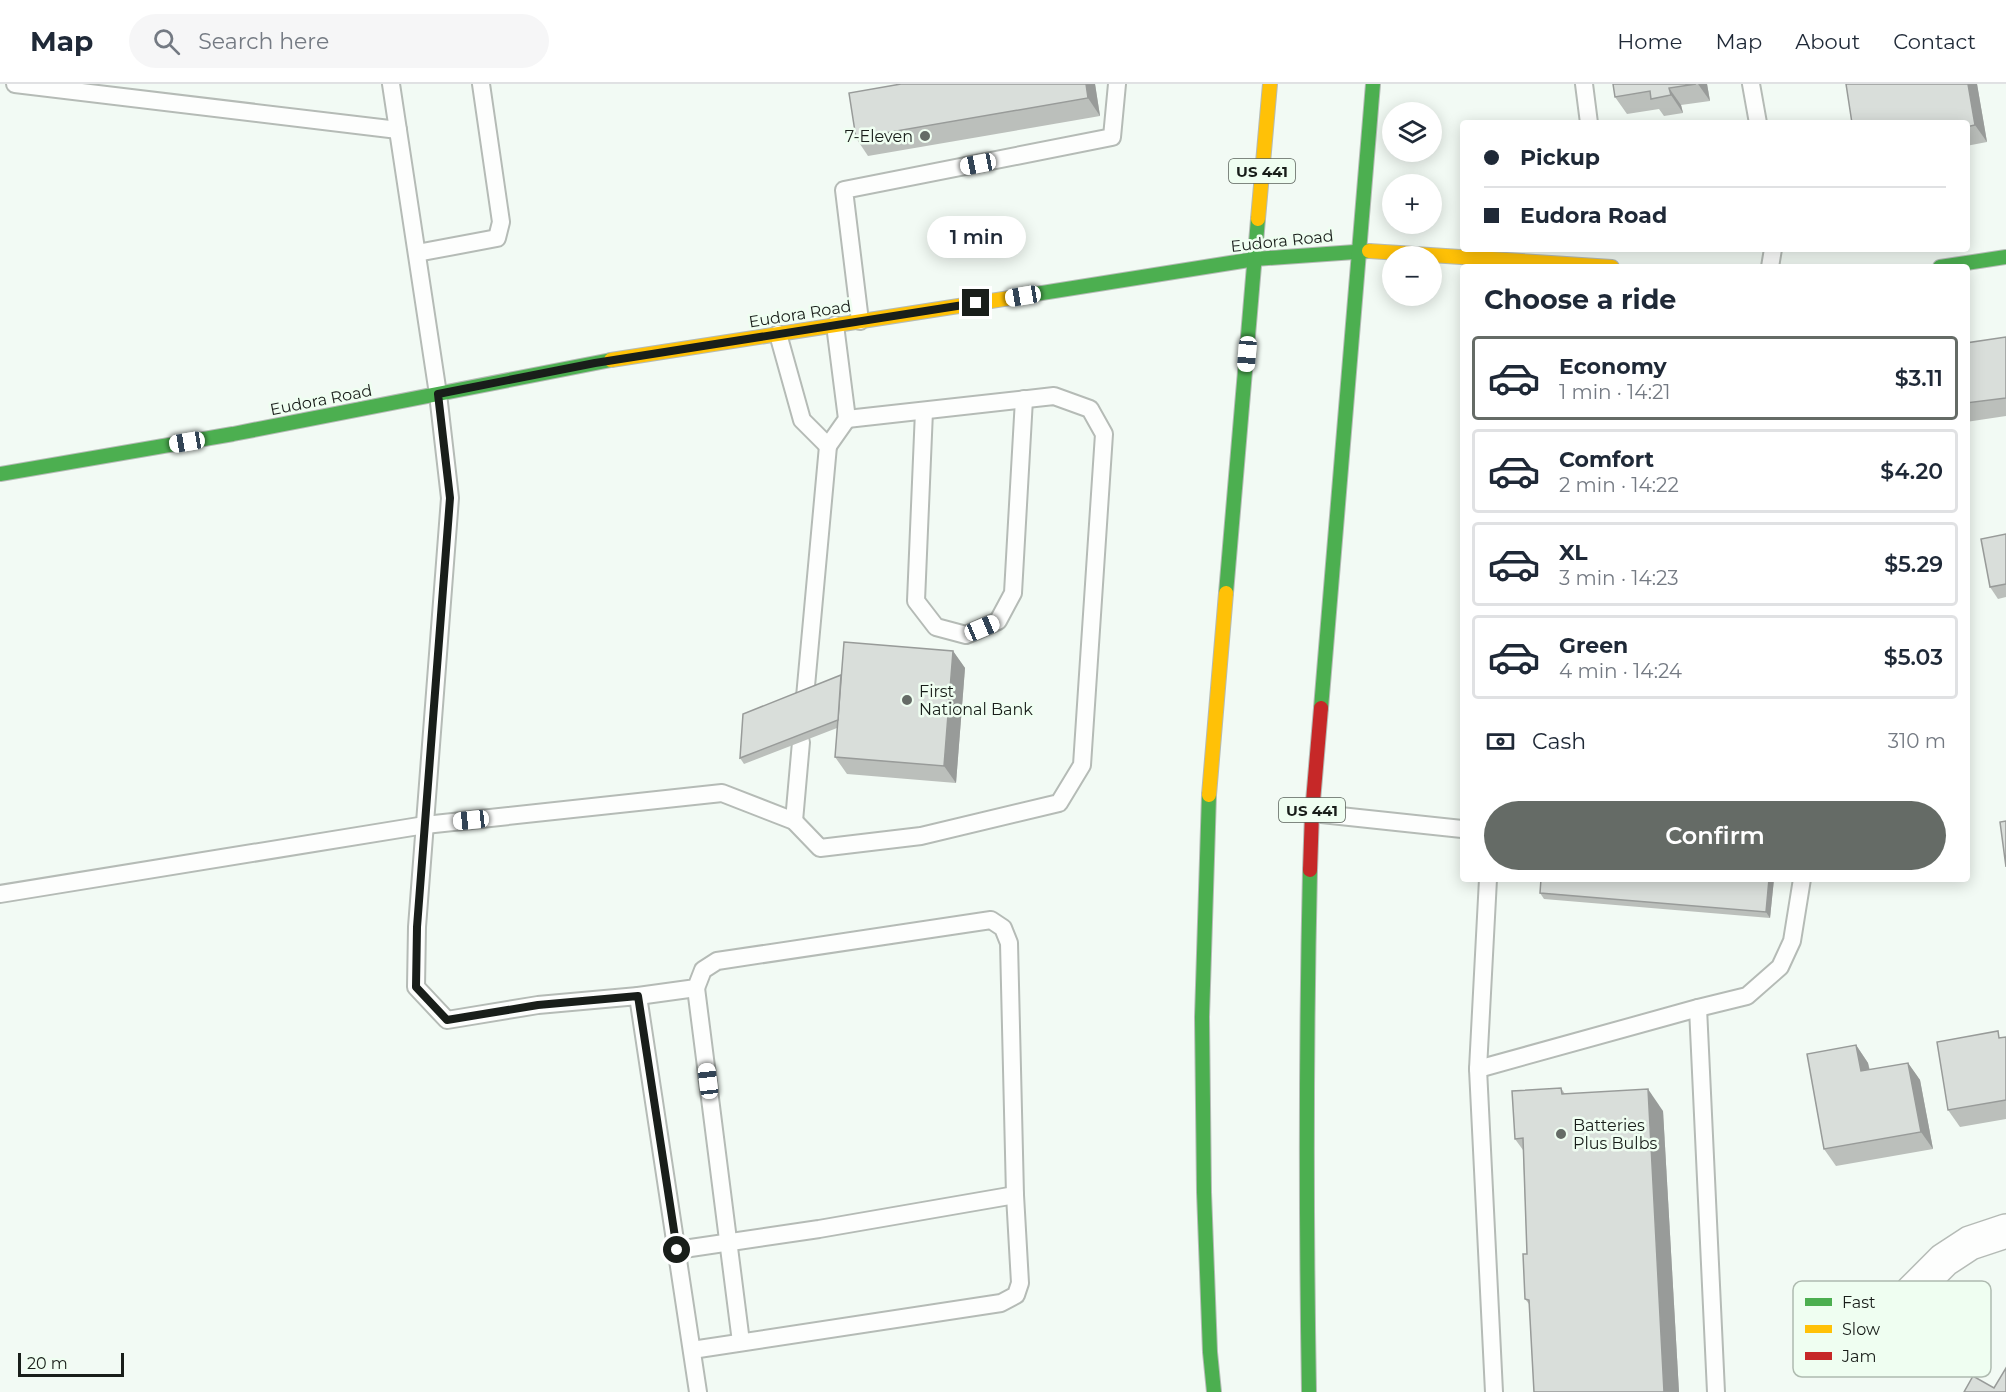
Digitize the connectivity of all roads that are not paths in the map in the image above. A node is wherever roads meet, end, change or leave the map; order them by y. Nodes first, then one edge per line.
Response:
1 (15, 84) edge
2 (391, 84) edge
3 (481, 84) edge
4 (1117, 84) edge
5 (1270, 84) edge
6 (1373, 84) edge
7 (1584, 84) edge
8 (1751, 84) edge
9 (1589, 120) edge
10 (1757, 120) edge
11 (398, 130) junction
12 (1359, 250) junction
13 (417, 253) junction
14 (2006, 257) edge
15 (1255, 259) junction
16 (1567, 264) edge
17 (1960, 264) edge
18 (860, 321) junction
19 (835, 325) junction
20 (778, 334) junction
21 (438, 394) junction
22 (1024, 399) junction
23 (924, 411) junction
24 (847, 419) junction
25 (828, 446) junction
26 (0, 474) edge
27 (805, 697) edge
28 (801, 742) edge
29 (1312, 813) junction
30 (794, 821) junction
31 (425, 825) junction
32 (1460, 829) edge
33 (1488, 882) edge
34 (1802, 882) edge
35 (0, 894) edge
36 (696, 988) junction
37 (638, 996) junction
38 (1698, 1008) junction
39 (1478, 1069) junction
40 (1015, 1195) junction
41 (2006, 1232) edge
42 (728, 1244) junction
43 (677, 1250) junction
44 (1923, 1281) edge
45 (741, 1342) junction
46 (692, 1350) junction
47 (699, 1392) edge
48 (1214, 1392) edge
49 (1310, 1392) edge
50 (1494, 1392) edge
51 (1716, 1392) edge

1 - 11 lane
2 - 11 lane
3 - 13 lane
4 - 18 lane
5 - 15 main road, US 441
6 - 12 main road, US 441
7 - 9 lane
8 - 10 lane
11 - 13 lane
12 - 15 main road, Eudora Road
12 - 16 main road, Eudora Road
12 - 29 main road, US 441
13 - 21 lane
14 - 17 main road
15 - 18 main road, Eudora Road
15 - 48 main road, US 441
18 - 19 main road, Eudora Road
19 - 20 main road, Eudora Road
19 - 24 lane
20 - 21 main road, Eudora Road
20 - 25 lane
21 - 26 main road, Eudora Road
21 - 31 lane
22 - 23 lane
22 - 23 lane
22 - 30 lane
23 - 24 lane
24 - 25 lane
25 - 27 lane
28 - 30 lane
29 - 32 lane
29 - 49 main road, US 441
30 - 31 lane
31 - 35 lane
31 - 37 lane
33 - 39 lane
34 - 38 lane
36 - 37 lane
36 - 40 lane
36 - 42 lane
37 - 43 lane
38 - 39 lane
38 - 51 lane
39 - 50 lane
40 - 42 lane
40 - 45 lane
41 - 44 street
42 - 43 lane
42 - 45 lane
43 - 46 lane
45 - 46 lane
46 - 47 lane

